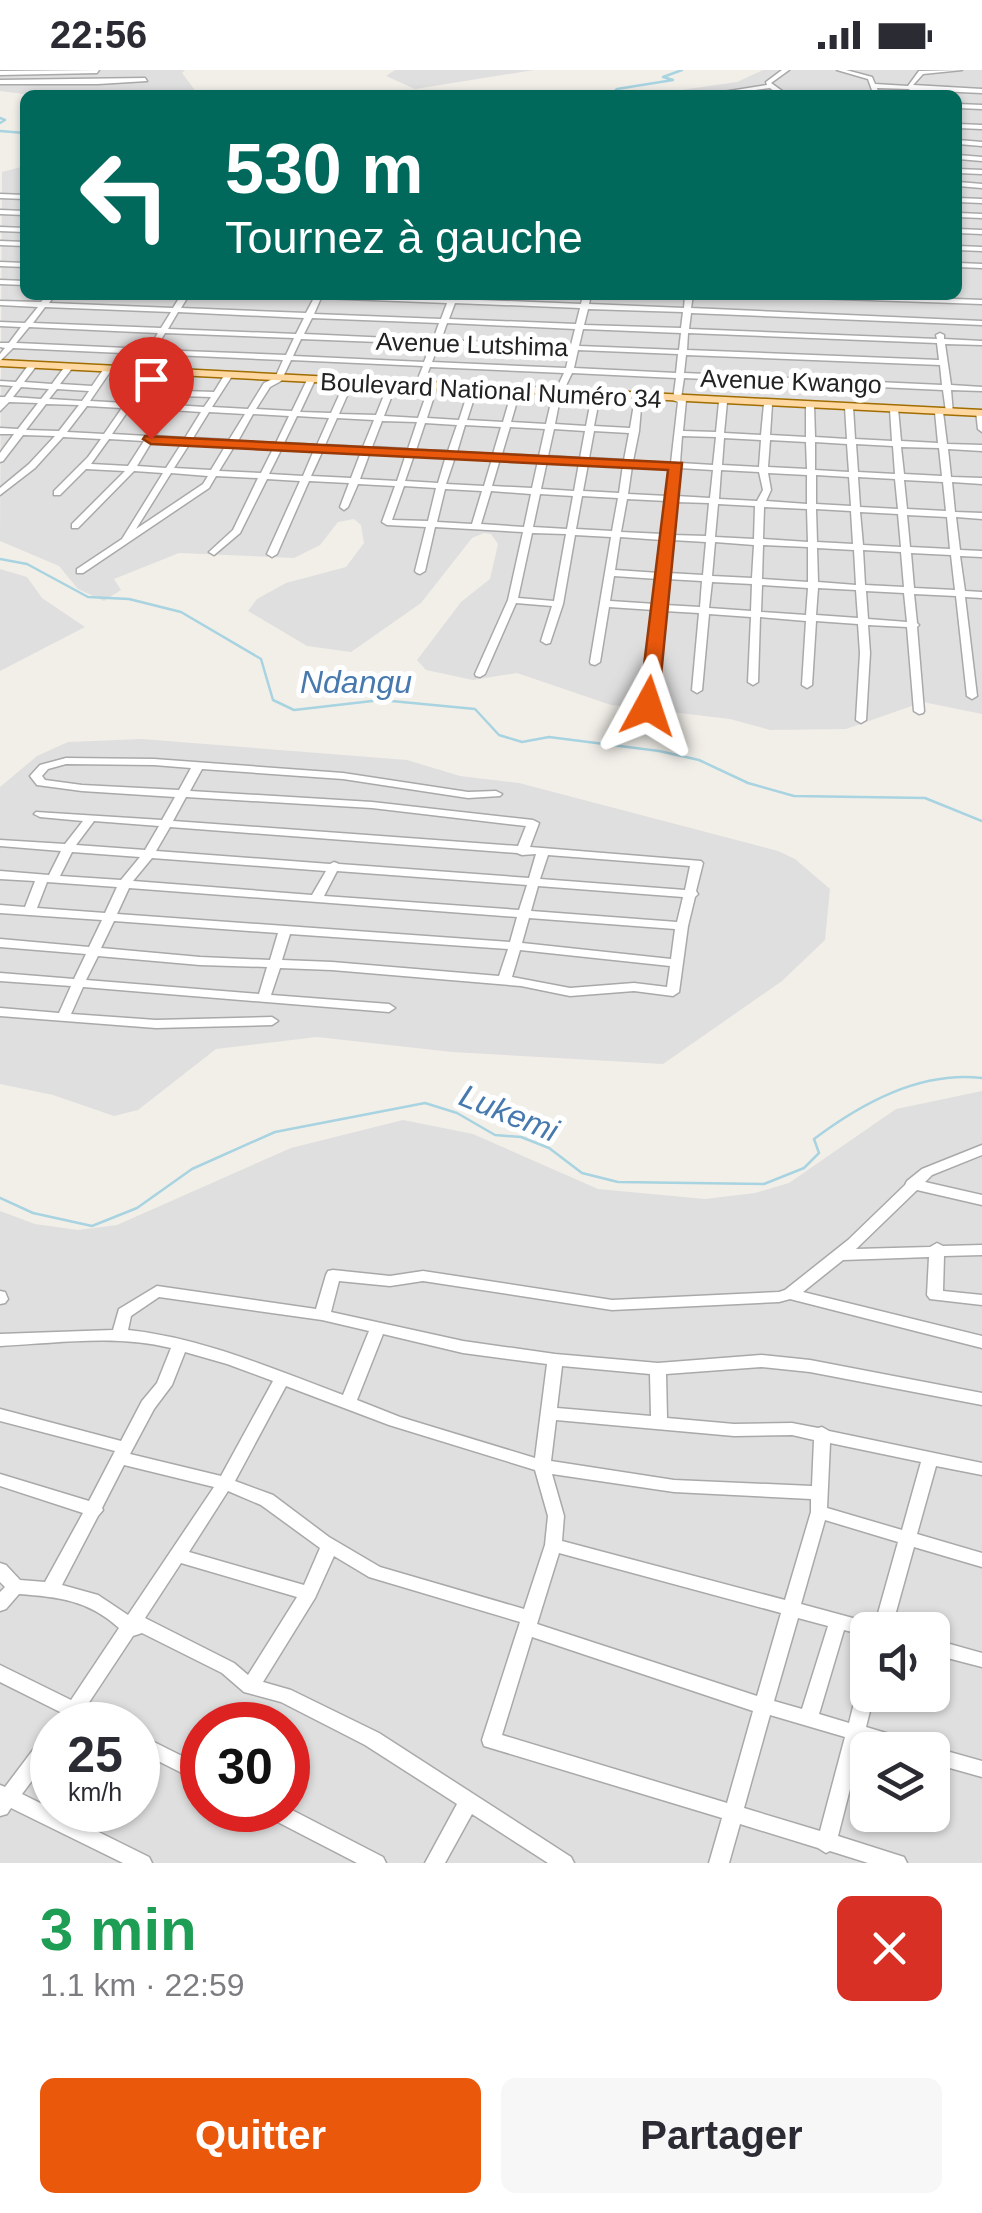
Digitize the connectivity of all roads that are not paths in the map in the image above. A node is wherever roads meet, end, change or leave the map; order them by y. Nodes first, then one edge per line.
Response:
1 (97, 70) edge
2 (786, 70) edge
3 (840, 70) edge
4 (0, 73) edge
5 (953, 75) edge
6 (144, 80) dead end
7 (937, 80) junction
8 (98, 81) junction
9 (0, 82) edge
10 (976, 83) dead end
11 (771, 86) junction
12 (913, 87) edge
13 (96, 90) edge
14 (743, 90) edge
15 (776, 90) edge
16 (875, 90) edge
17 (982, 91) edge
18 (48, 300) edge
19 (181, 300) edge
20 (316, 300) edge
21 (451, 300) edge
22 (481, 300) edge
23 (586, 300) edge
24 (689, 300) edge
25 (934, 300) edge
26 (0, 303) edge
27 (45, 304) junction
28 (584, 307) junction
29 (174, 310) junction
30 (688, 310) junction
31 (308, 315) junction
32 (443, 321) junction
33 (937, 321) junction
34 (982, 323) edge
35 (0, 324) edge
36 (27, 326) junction
37 (581, 326) junction
38 (686, 330) junction
39 (162, 331) junction
40 (297, 337) junction
41 (941, 340) junction
42 (435, 343) junction
43 (982, 343) edge
44 (0, 345) edge
45 (12, 346) junction
46 (574, 348) junction
47 (148, 352) junction
48 (683, 352) junction
49 (286, 358) junction
50 (0, 361) edge
51 (944, 363) junction
52 (33, 365) junction
53 (429, 365) junction
54 (69, 368) junction
55 (108, 370) junction
56 (570, 371) junction
57 (144, 372) junction
58 (190, 374) junction
59 (228, 376) junction
60 (680, 376) junction
61 (278, 379) junction
62 (311, 380) junction
63 (349, 382) junction
64 (0, 383) edge
65 (18, 384) junction
66 (392, 385) junction
67 (419, 386) junction
68 (434, 387) junction
69 (947, 387) junction
70 (56, 388) junction
71 (94, 389) junction
72 (473, 389) junction
73 (982, 389) edge
74 (179, 392) junction
75 (516, 392) junction
76 (562, 394) junction
77 (217, 395) junction
78 (596, 396) junction
79 (639, 398) junction
80 (4, 399) edge
81 (680, 400) junction
82 (46, 401) junction
83 (723, 402) junction
84 (83, 403) junction
85 (768, 404) junction
86 (126, 406) junction
87 (810, 406) junction
88 (849, 407) junction
89 (170, 408) junction
90 (0, 409) edge
91 (894, 409) junction
92 (208, 410) junction
93 (252, 412) junction
94 (944, 412) junction
95 (981, 413) edge
96 (294, 414) junction
97 (335, 416) junction
98 (380, 418) junction
99 (422, 420) junction
100 (462, 422) junction
101 (506, 425) junction
102 (550, 427) junction
103 (982, 428) edge
104 (590, 429) junction
105 (0, 431) edge
106 (635, 431) junction
107 (24, 432) junction
108 (680, 433) junction
109 (62, 434) junction
110 (720, 435) junction
111 (105, 436) junction
112 (765, 438) junction
113 (151, 439) junction
114 (809, 440) junction
115 (190, 441) junction
116 (852, 442) junction
117 (233, 443) junction
118 (898, 444) junction
119 (278, 446) junction
120 (942, 446) junction
121 (320, 448) junction
122 (982, 448) edge
123 (366, 451) junction
124 (410, 452) junction
125 (451, 455) junction
126 (497, 458) junction
127 (0, 459) edge
128 (543, 459) junction
129 (585, 462) junction
130 (630, 464) junction
131 (84, 466) junction
132 (676, 466) junction
133 (718, 468) junction
134 (130, 469) junction
135 (763, 470) junction
136 (171, 473) junction
137 (811, 473) junction
138 (216, 476) junction
139 (854, 476) junction
140 (900, 478) junction
141 (263, 479) junction
142 (948, 480) junction
143 (982, 481) edge
144 (306, 482) junction
145 (353, 484) junction
146 (398, 487) junction
147 (440, 489) junction
148 (0, 492) edge
149 (487, 492) junction
150 (57, 493) dead end
151 (535, 494) junction
152 (578, 496) junction
153 (624, 498) junction
154 (672, 501) junction
155 (715, 503) junction
156 (760, 505) junction
157 (344, 508) dead end
158 (811, 508) junction
159 (856, 510) junction
160 (904, 513) junction
161 (952, 515) junction
162 (982, 516) edge
163 (429, 525) junction
164 (75, 526) dead end
165 (476, 527) junction
166 (527, 530) junction
167 (572, 533) junction
168 (619, 535) junction
169 (668, 538) junction
170 (126, 540) junction
171 (712, 540) junction
172 (762, 543) junction
173 (812, 546) junction
174 (857, 548) junction
175 (906, 550) junction
176 (214, 552) dead end
177 (272, 554) dead end
178 (958, 554) junction
179 (982, 554) edge
180 (80, 571) dead end
181 (420, 571) dead end
182 (613, 573) junction
183 (664, 577) junction
184 (710, 579) junction
185 (759, 583) junction
186 (813, 586) junction
187 (860, 588) junction
188 (908, 590) junction
189 (963, 594) junction
190 (982, 595) edge
191 (513, 600) junction
192 (558, 604) junction
193 (607, 604) junction
194 (660, 610) junction
195 (707, 612) junction
196 (758, 616) junction
197 (811, 619) junction
198 (863, 622) junction
199 (914, 625) junction
200 (546, 641) dead end
201 (596, 662) dead end
202 (480, 674) dead end
203 (753, 682) dead end
204 (807, 685) dead end
205 (697, 690) dead end
206 (972, 696) dead end
207 (648, 706) dead end
208 (919, 711) dead end
209 (860, 720) dead end
210 (198, 766) junction
211 (182, 794) junction
212 (40, 814) dead end
213 (480, 817) junction
214 (90, 819) junction
215 (166, 824) junction
216 (0, 843) edge
217 (68, 848) junction
218 (543, 851) junction
219 (150, 852) junction
220 (522, 852) junction
221 (334, 866) junction
222 (0, 874) edge
223 (49, 877) junction
224 (536, 881) junction
225 (124, 882) junction
226 (692, 894) junction
227 (317, 897) junction
228 (0, 908) edge
229 (30, 911) junction
230 (525, 914) junction
231 (108, 917) junction
232 (682, 926) junction
233 (285, 931) junction
234 (0, 942) edge
235 (511, 948) junction
236 (94, 950) junction
237 (678, 962) junction
238 (273, 963) junction
239 (0, 978) edge
240 (504, 982) junction
241 (77, 983) junction
242 (264, 997) junction
243 (389, 1008) dead end
244 (0, 1012) edge
245 (63, 1017) junction
246 (272, 1020) dead end
247 (982, 1150) edge
248 (912, 1184) junction
249 (982, 1200) edge
250 (937, 1248) junction
251 (982, 1250) edge
252 (840, 1255) junction
253 (790, 1294) junction
254 (982, 1300) edge
255 (322, 1315) junction
256 (377, 1330) junction
257 (119, 1335) junction
258 (0, 1340) edge
259 (982, 1342) edge
260 (180, 1344) junction
261 (554, 1360) junction
262 (658, 1369) junction
263 (282, 1379) junction
264 (982, 1399) edge
265 (349, 1402) junction
266 (547, 1413) junction
267 (0, 1415) edge
268 (659, 1421) junction
269 (822, 1433) junction
270 (123, 1453) junction
271 (930, 1458) junction
272 (542, 1466) junction
273 (982, 1468) edge
274 (0, 1480) edge
275 (224, 1483) junction
276 (819, 1502) junction
277 (95, 1510) junction
278 (905, 1540) junction
279 (330, 1545) junction
280 (553, 1545) junction
281 (177, 1555) junction
282 (982, 1560) edge
283 (0, 1570) edge
284 (14, 1587) junction
285 (50, 1590) junction
286 (308, 1593) junction
287 (0, 1604) edge
288 (794, 1606) junction
289 (887, 1612) edge
290 (838, 1621) junction
291 (527, 1623) junction
292 (850, 1624) edge
293 (132, 1629) junction
294 (950, 1651) edge
295 (982, 1660) edge
296 (0, 1673) edge
297 (250, 1687) junction
298 (46, 1702) edge
299 (81, 1702) edge
300 (766, 1706) junction
301 (860, 1712) edge
302 (808, 1719) junction
303 (854, 1732) joint
304 (850, 1748) edge
305 (950, 1759) edge
306 (30, 1766) edge
307 (982, 1769) edge
308 (3, 1799) edge
309 (469, 1802) junction
310 (730, 1813) junction
311 (310, 1829) edge
312 (826, 1844) junction
313 (559, 1862) edge
314 (142, 1863) edge
315 (376, 1863) edge
316 (435, 1863) edge
317 (719, 1863) edge
318 (897, 1863) edge

1 - 4 street
1 - 8 street
2 - 11 street
3 - 16 street
5 - 7 street
5 - 10 street
6 - 8 street
7 - 12 street
7 - 12 street
7 - 17 street
8 - 9 street
8 - 13 street
11 - 14 street
11 - 15 street
18 - 27 street
19 - 29 street
20 - 31 street
21 - 32 street
22 - 28 street
23 - 28 street
24 - 30 street
25 - 33 street
26 - 27 street
27 - 29 street
27 - 36 street
28 - 30 street
28 - 37 street
29 - 31 street
29 - 39 street
30 - 33 street
30 - 38 street
31 - 32 street
31 - 40 street
32 - 37 street
32 - 42 street
33 - 34 street
33 - 41 street
35 - 36 street, Avenue Lutshima
36 - 39 street, Avenue Lutshima
36 - 45 street
37 - 38 street
37 - 46 street
38 - 41 street
38 - 48 street
39 - 40 street, Avenue Lutshima
39 - 47 street
40 - 42 street, Avenue Lutshima
40 - 49 street
41 - 43 street
41 - 51 street
42 - 46 street, Avenue Lutshima
42 - 53 street
44 - 45 street, Avenue Kwango
45 - 47 street, Avenue Kwango
45 - 50 street
46 - 48 street, Avenue Lutshima
46 - 56 street
47 - 49 street, Avenue Kwango
47 - 57 street
48 - 51 street, Avenue Lutshima
48 - 60 street
49 - 53 street, Avenue Kwango
49 - 61 street
50 - 52 main road, Boulevard National Numéro 34
51 - 69 street
52 - 54 main road, Boulevard National Numéro 34
52 - 65 street
53 - 56 street, Avenue Kwango
53 - 67 street
54 - 55 main road, Boulevard National Numéro 34
54 - 70 street
55 - 57 main road, Boulevard National Numéro 34
55 - 71 street
56 - 60 street, Avenue Kwango
56 - 76 street
57 - 58 main road, Boulevard National Numéro 34
57 - 86 street
58 - 59 main road, Boulevard National Numéro 34
58 - 74 street
59 - 61 main road, Boulevard National Numéro 34
59 - 77 street
60 - 69 street, Avenue Kwango
60 - 81 street
61 - 62 main road, Boulevard National Numéro 34
61 - 93 street
62 - 63 main road, Boulevard National Numéro 34
62 - 96 street
63 - 66 main road, Boulevard National Numéro 34
63 - 97 street
64 - 65 street
65 - 70 street
65 - 80 street
66 - 67 main road, Boulevard National Numéro 34
66 - 98 street
67 - 68 main road, Boulevard National Numéro 34
68 - 72 main road, Boulevard National Numéro 34
68 - 99 street
69 - 73 street, Avenue Kwango
69 - 94 street
70 - 71 street
70 - 82 street
71 - 84 street
72 - 75 main road, Boulevard National Numéro 34
72 - 100 street
74 - 77 street
74 - 89 street
75 - 76 main road, Boulevard National Numéro 34
75 - 101 street
76 - 78 main road, Boulevard National Numéro 34
76 - 102 street
77 - 92 street
78 - 79 main road, Boulevard National Numéro 34
78 - 104 street
79 - 81 main road, Boulevard National Numéro 34
79 - 106 street
80 - 82 street
80 - 90 street
81 - 83 main road, Boulevard National Numéro 34
81 - 108 street
82 - 84 street
82 - 107 street
83 - 85 main road, Boulevard National Numéro 34
83 - 110 street
84 - 86 street
84 - 109 street
85 - 87 main road, Boulevard National Numéro 34
85 - 112 street
86 - 89 street
86 - 111 street
87 - 88 main road, Boulevard National Numéro 34
87 - 114 street
88 - 91 main road, Boulevard National Numéro 34
88 - 116 street
89 - 92 street
89 - 113 street
91 - 94 main road, Boulevard National Numéro 34
91 - 118 street
92 - 93 street
92 - 115 street
93 - 96 street
93 - 117 street
94 - 95 main road, Boulevard National Numéro 34
94 - 120 street
95 - 103 street
96 - 97 street
96 - 119 street
97 - 98 street
97 - 121 street
98 - 99 street
98 - 123 street
99 - 100 street
99 - 124 street
100 - 101 street
100 - 125 street
101 - 102 street
101 - 126 street
102 - 104 street
102 - 128 street
104 - 106 street
104 - 129 street
105 - 107 street
106 - 130 street
107 - 109 street
107 - 127 street
108 - 110 street
108 - 132 street
109 - 111 street
109 - 148 street
110 - 112 street
110 - 133 street
111 - 113 street
111 - 131 street
112 - 114 street
112 - 135 street
113 - 115 street
113 - 134 street
114 - 116 street
114 - 137 street
115 - 117 street
115 - 136 street
116 - 118 street
116 - 139 street
117 - 119 street
117 - 138 street
118 - 120 street
118 - 140 street
119 - 121 street
119 - 141 street
120 - 122 street
120 - 142 street
121 - 123 street
121 - 144 street
123 - 124 street
123 - 145 street
124 - 125 street
124 - 146 street
125 - 126 street
125 - 147 street
126 - 128 street
126 - 149 street
128 - 129 street
128 - 151 street
129 - 130 street
129 - 152 street
130 - 132 street
130 - 153 street
131 - 134 street
131 - 150 street
132 - 133 street
132 - 154 street
133 - 135 street
133 - 155 street
134 - 136 street
134 - 164 street
135 - 137 street
135 - 156 street
136 - 138 street
136 - 170 street
137 - 139 street
137 - 158 street
138 - 141 street
138 - 170 street
139 - 140 street
139 - 159 street
140 - 142 street
140 - 160 street
141 - 144 street
141 - 176 street
142 - 143 street
142 - 161 street
144 - 145 street
144 - 177 street
145 - 146 street
145 - 157 street
146 - 147 street
146 - 163 street
147 - 149 street
147 - 163 street
149 - 151 street
149 - 165 street
151 - 152 street
151 - 166 street
152 - 153 street
152 - 167 street
153 - 154 street
153 - 168 street
154 - 155 street
154 - 169 street
155 - 156 street
155 - 171 street
156 - 158 street
156 - 172 street
158 - 159 street
158 - 173 street
159 - 160 street
159 - 174 street
160 - 161 street
160 - 175 street
161 - 162 street
161 - 178 street
163 - 165 street
163 - 181 street
165 - 166 street
166 - 167 street
166 - 191 street
167 - 168 street
167 - 192 street
168 - 169 street
168 - 182 street
169 - 171 street
169 - 183 street
170 - 180 street
171 - 172 street
171 - 184 street
172 - 173 street
172 - 185 street
173 - 174 street
173 - 186 street
174 - 175 street
174 - 187 street
175 - 178 street
175 - 188 street
178 - 179 street
178 - 189 street
182 - 183 street
182 - 193 street
183 - 184 street
183 - 194 street
184 - 185 street
184 - 195 street
185 - 186 street
185 - 196 street
186 - 187 street
186 - 197 street
187 - 188 street
187 - 198 street
188 - 189 street
188 - 199 street
189 - 190 street
189 - 206 street
191 - 192 street
191 - 202 street
192 - 200 street
193 - 194 street
193 - 201 street
194 - 195 street
194 - 207 street
195 - 196 street
195 - 205 street
196 - 197 street
196 - 203 street
197 - 198 street
197 - 204 street
198 - 199 street
198 - 209 street
199 - 208 street
210 - 211 street
210 - 211 street
210 - 213 street
211 - 213 street
211 - 215 street
212 - 214 street
213 - 220 street
214 - 215 street
214 - 217 street
215 - 219 street
215 - 220 street
216 - 217 street
217 - 219 street
217 - 223 street
218 - 220 street
218 - 224 street
218 - 226 street
219 - 221 street
219 - 225 street
221 - 224 street
221 - 227 street
222 - 223 street
223 - 225 street
223 - 229 street
224 - 226 street
224 - 230 street
225 - 227 street
225 - 231 street
226 - 232 street
227 - 230 street
228 - 229 street
229 - 231 street
230 - 232 street
230 - 235 street
231 - 233 street
231 - 236 street
232 - 237 street
233 - 235 street
233 - 238 street
234 - 236 street
235 - 237 street
235 - 240 street
236 - 238 street
236 - 241 street
237 - 240 street
238 - 240 street
238 - 242 street
239 - 241 street
241 - 242 street
241 - 245 street
242 - 243 street
244 - 245 street
245 - 246 street
247 - 248 street
248 - 249 street
248 - 252 street
250 - 251 street
250 - 252 street
250 - 254 street
252 - 253 street
253 - 255 street
253 - 259 street
255 - 256 street
255 - 257 street
256 - 261 street
256 - 265 street
257 - 258 street
257 - 260 street
260 - 263 street
260 - 270 street
261 - 262 street
261 - 266 street
262 - 264 street
262 - 268 street
263 - 265 street
263 - 275 street
265 - 272 street
266 - 268 street
266 - 272 street
267 - 270 street
268 - 269 street
269 - 271 street
269 - 276 street
270 - 275 street
270 - 277 street
271 - 273 street
271 - 278 street
272 - 276 street
272 - 280 street
274 - 277 street
275 - 279 street
275 - 281 street
276 - 278 street
276 - 288 street
277 - 285 street
278 - 282 street
278 - 289 street
279 - 286 street
279 - 291 street
280 - 288 street
280 - 291 street
281 - 286 street
281 - 293 street
283 - 284 street
284 - 285 street
284 - 287 street
285 - 293 street
286 - 297 street
288 - 290 street
288 - 300 street
290 - 292 street
290 - 302 street
291 - 300 street
291 - 310 street
293 - 297 street
293 - 299 street
294 - 295 street
296 - 298 street
297 - 309 street
300 - 302 street
300 - 310 street
301 - 303 street
302 - 303 street
304 - 312 street
305 - 307 street
306 - 308 street
308 - 314 street
309 - 313 street
309 - 316 street
310 - 312 street
310 - 317 street
311 - 315 street
312 - 318 street

